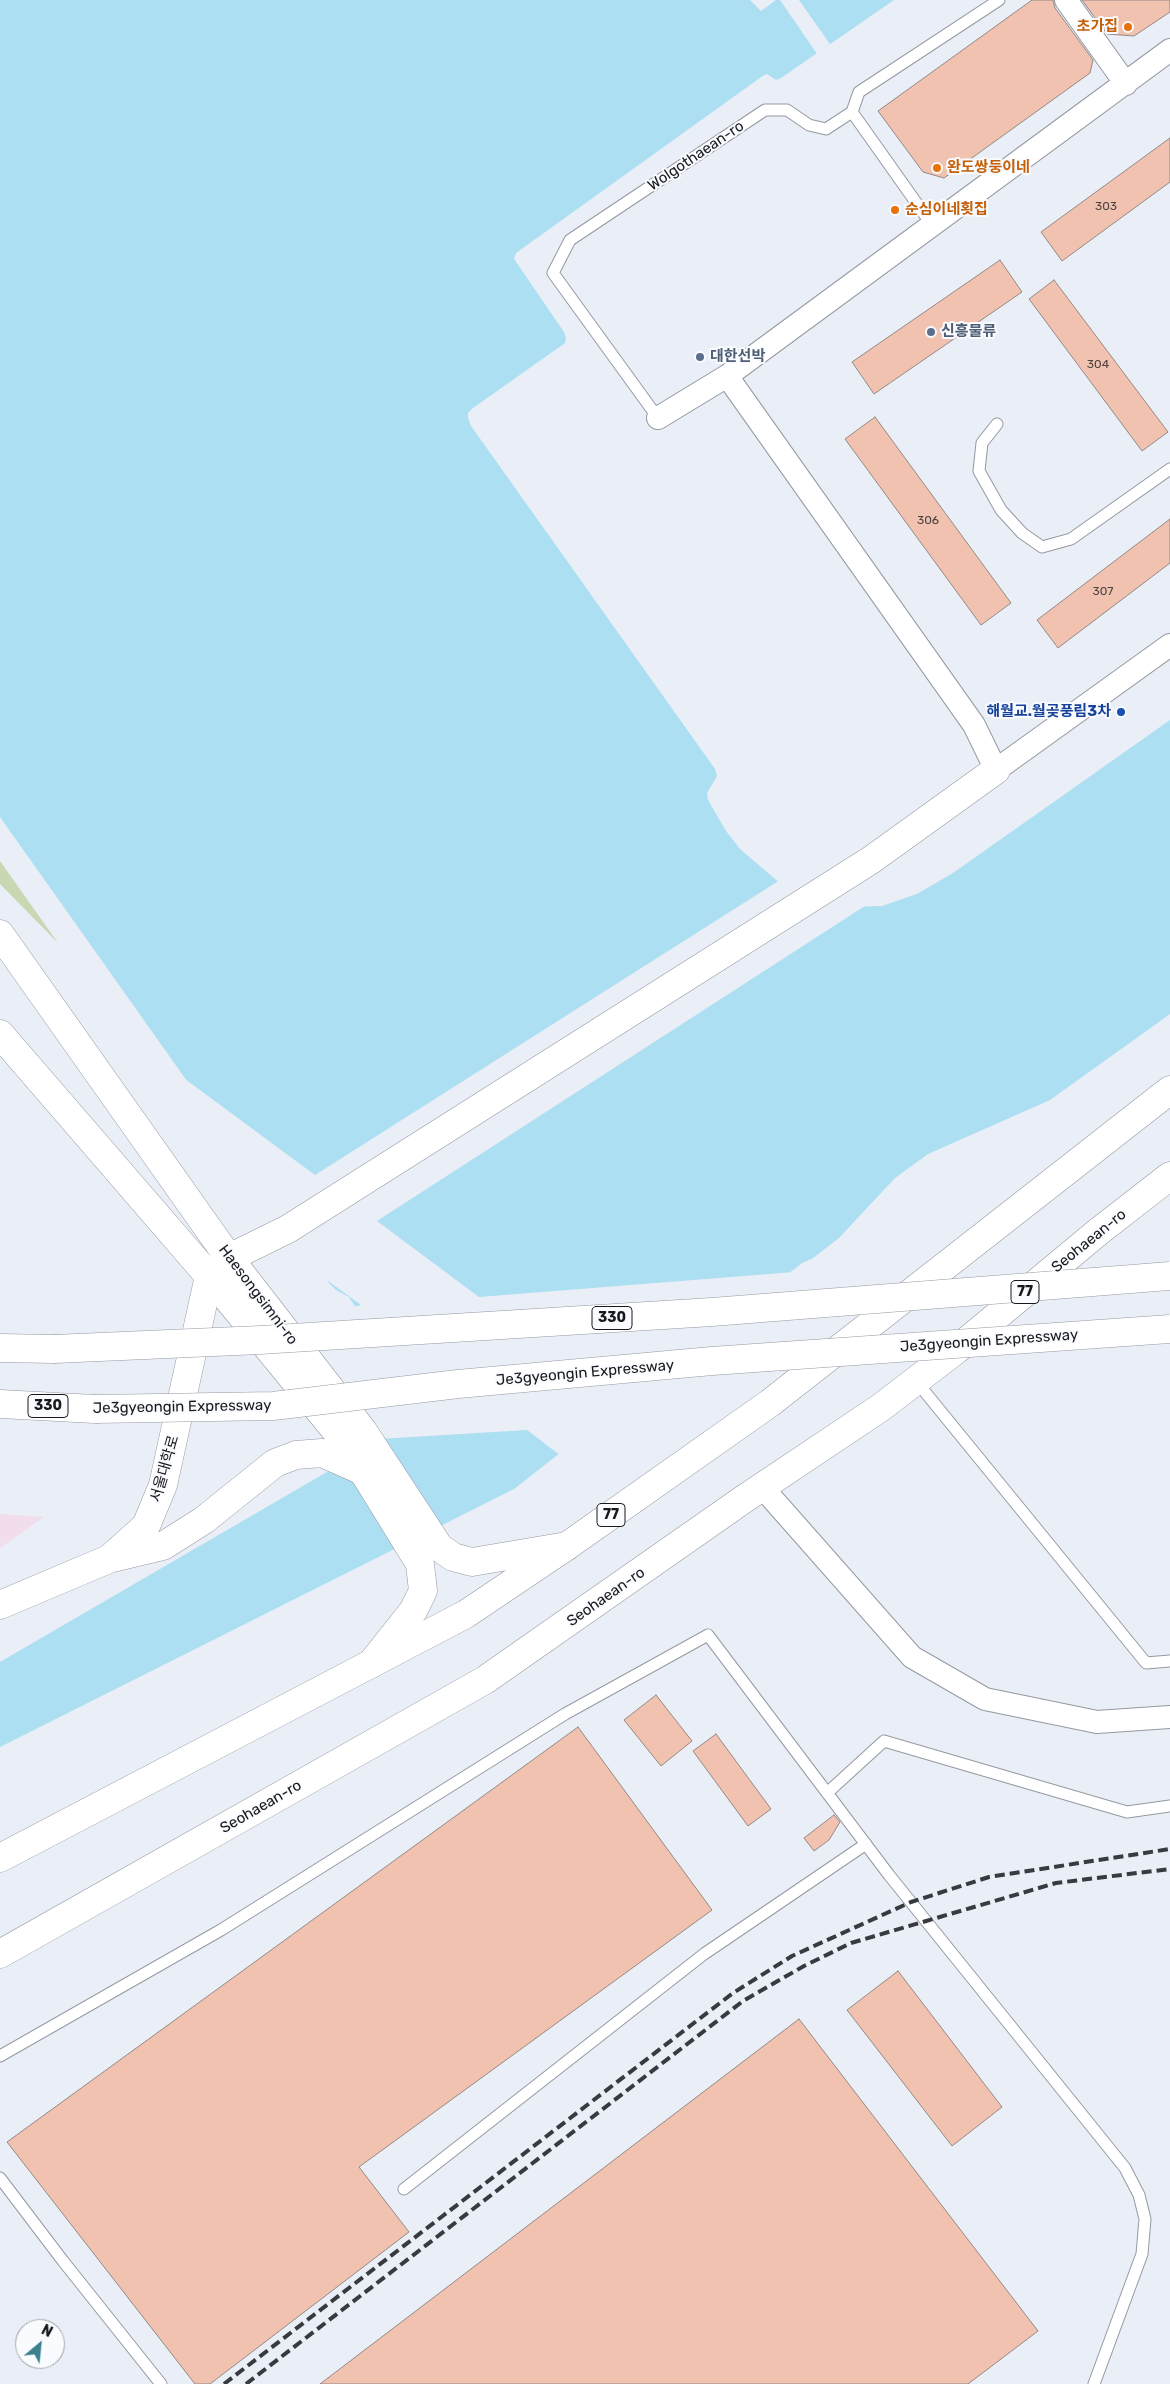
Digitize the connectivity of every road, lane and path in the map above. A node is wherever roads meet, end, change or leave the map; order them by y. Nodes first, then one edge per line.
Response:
1 (999, 0) edge
2 (1066, 0) edge
3 (1170, 50) edge
4 (1126, 84) junction
5 (852, 112) junction
6 (932, 225) junction
7 (726, 376) junction
8 (658, 418) joint
9 (997, 424) dead end
10 (1170, 469) edge
11 (1170, 644) edge
12 (996, 770) junction
13 (0, 934) edge
14 (0, 1034) edge
15 (1170, 1090) edge
16 (1170, 1176) edge
17 (219, 1267) junction
18 (1170, 1276) edge
19 (1170, 1329) edge
20 (0, 1348) edge
21 (916, 1381) junction
22 (0, 1404) edge
23 (37, 1406) junction
24 (0, 1408) edge
25 (363, 1471) junction
26 (762, 1487) junction
27 (567, 1546) junction
28 (109, 1559) junction
29 (0, 1605) edge
30 (1170, 1661) edge
31 (371, 1664) junction
32 (1170, 1717) edge
33 (827, 1793) junction
34 (1170, 1806) edge
35 (866, 1844) junction
36 (0, 1858) edge
37 (0, 1954) edge
38 (0, 2056) edge
39 (0, 2178) edge
40 (404, 2189) dead end
41 (161, 2384) edge
42 (1094, 2384) edge

1 - 5 lane
2 - 4 street
3 - 4 street
4 - 6 street
5 - 6 lane
5 - 8 lane, Wolgothaean-ro
6 - 7 street
7 - 8 street
7 - 12 street
9 - 10 lane
11 - 12 street
12 - 17 main road
13 - 17 main road, Haesongsimni-ro
14 - 17 main road, Haesongsimni-ro
15 - 27 main road, 77
16 - 21 main road, Seohaean-ro / 77
17 - 25 main road, Haesongsimni-ro
17 - 27 main road, Haesongsimni-ro
17 - 28 main road, 서울대학로
18 - 20 main road, 330, bridge
19 - 23 main road, Je3gyeongin Expressway / 330, bridge
21 - 26 main road, Seohaean-ro / 77
21 - 30 lane
22 - 23 main road, Je3gyeongin Expressway / 330
23 - 24 main road
25 - 28 main road
25 - 31 main road, Haesongsimni-ro
26 - 32 street
26 - 37 main road, Seohaean-ro / 77
27 - 31 main road, 77
28 - 29 main road, 서울대학로
31 - 36 main road, 77
33 - 34 lane
33 - 35 lane
33 - 38 lane
35 - 40 lane
35 - 42 lane
39 - 41 lane

